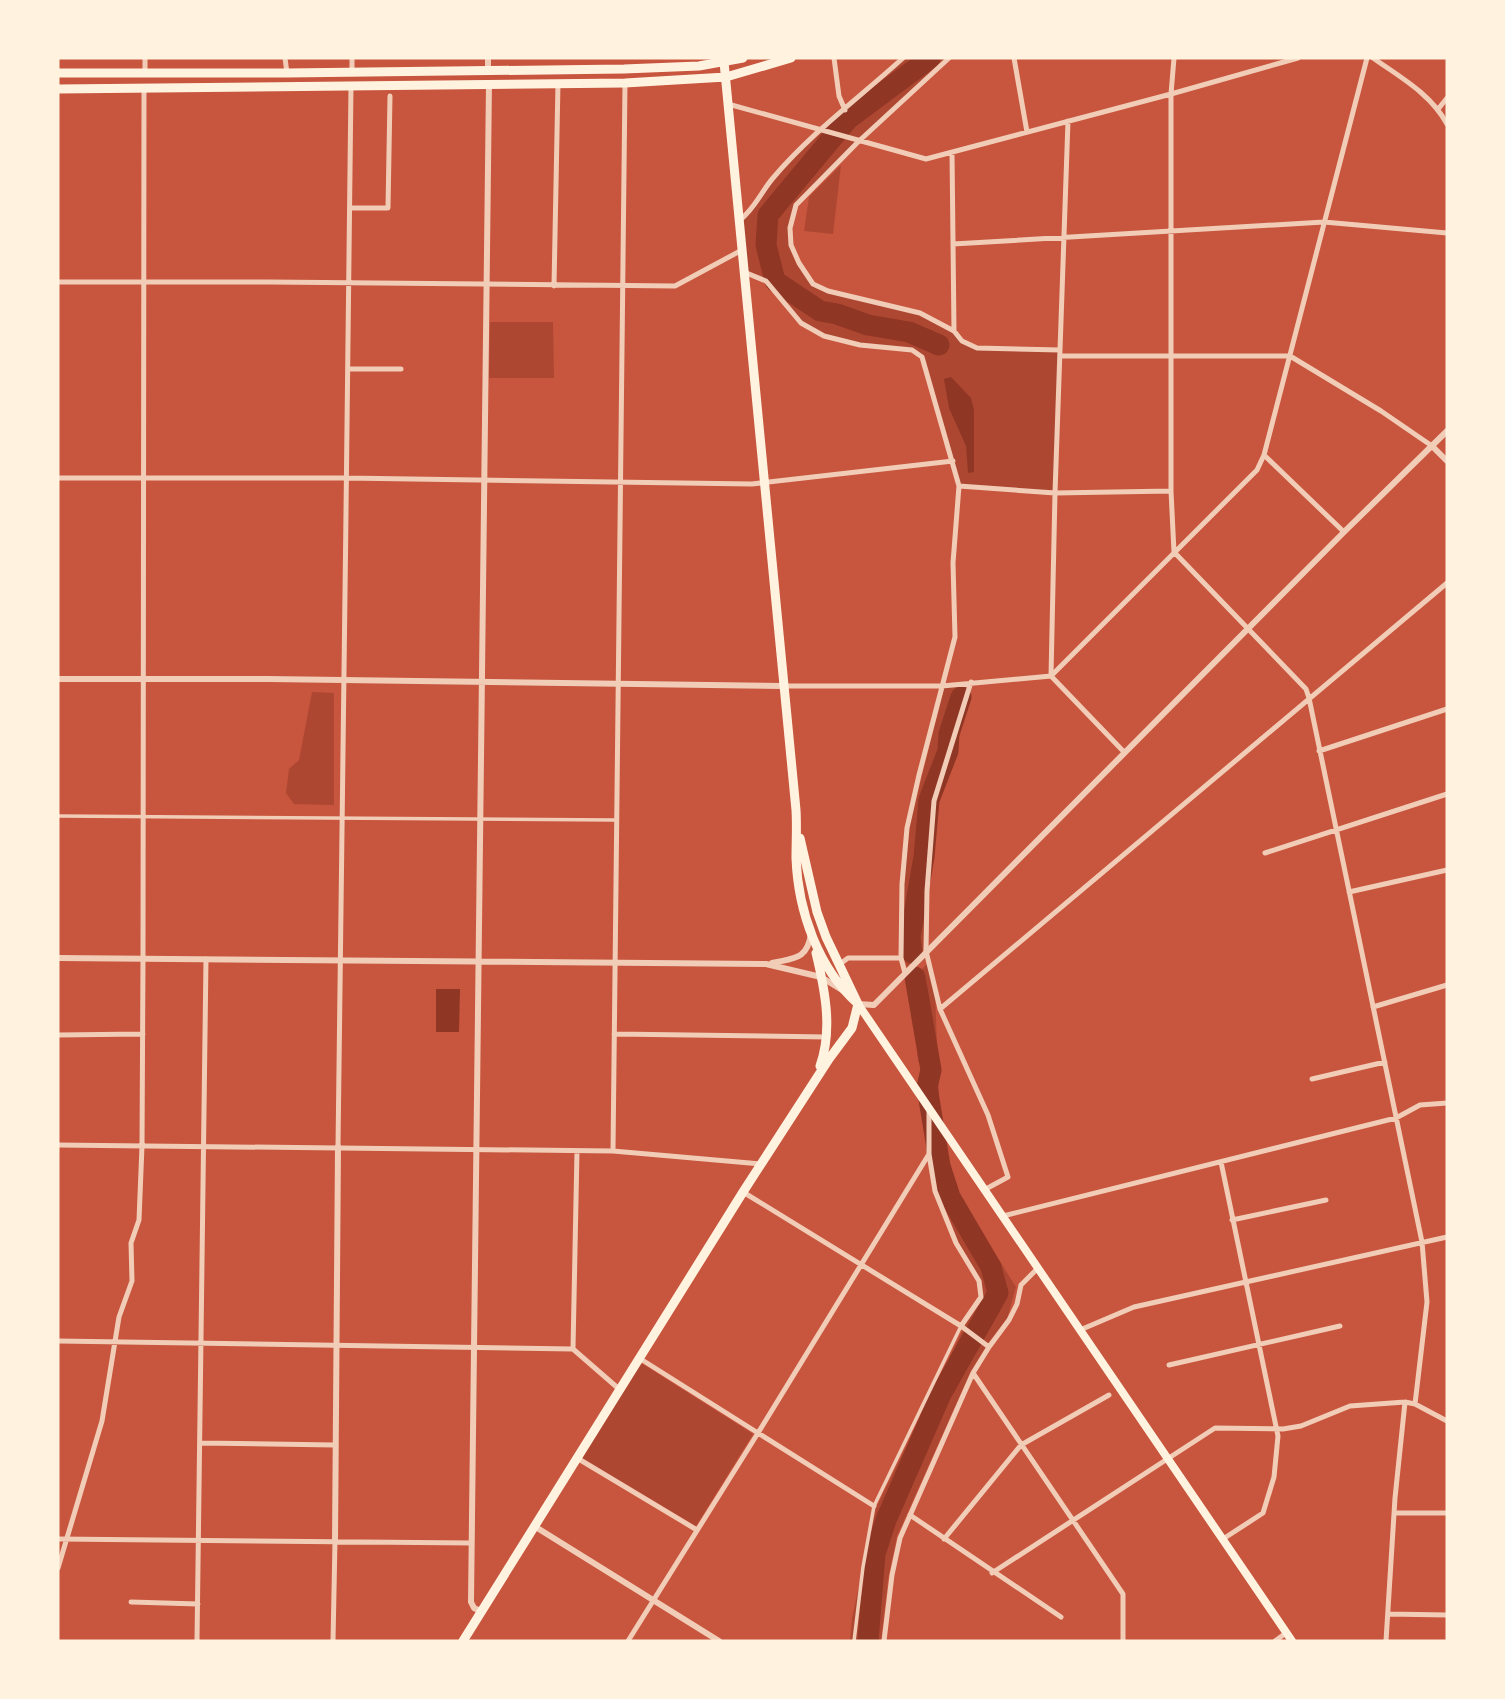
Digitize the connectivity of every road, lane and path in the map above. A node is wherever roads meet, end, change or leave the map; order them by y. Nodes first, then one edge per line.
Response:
1 (145, 58) edge
2 (285, 58) edge
3 (352, 58) edge
4 (488, 58) edge
5 (624, 58) edge
6 (743, 58) edge
7 (791, 58) edge
8 (834, 58) edge
9 (904, 58) edge
10 (949, 58) edge
11 (1014, 58) edge
12 (1174, 58) edge
13 (1298, 58) edge
14 (1367, 58) edge
15 (1373, 58) edge
16 (724, 60) edge
17 (624, 69) junction
18 (488, 71) junction
19 (58, 73) edge
20 (287, 73) junction
21 (352, 73) junction
22 (145, 74) junction
23 (726, 77) junction
24 (489, 83) junction
25 (558, 83) junction
26 (625, 83) junction
27 (351, 85) junction
28 (144, 88) junction
29 (58, 89) edge
30 (1171, 94) junction
31 (390, 96) dead end
32 (1447, 98) edge
33 (728, 104) junction
34 (1438, 108) junction
35 (845, 110) junction
36 (1068, 121) junction
37 (1447, 124) edge
38 (826, 130) junction
39 (1027, 132) junction
40 (858, 142) junction
41 (952, 152) junction
42 (350, 208) junction
43 (739, 221) junction
44 (1324, 222) junction
45 (1173, 231) junction
46 (1447, 233) edge
47 (1064, 236) junction
48 (953, 244) junction
49 (742, 250) junction
50 (744, 272) junction
51 (58, 282) edge
52 (145, 283) junction
53 (349, 283) junction
54 (485, 285) junction
55 (554, 286) junction
56 (621, 287) junction
57 (954, 331) junction
58 (1060, 353) junction
59 (1172, 355) junction
60 (1290, 356) junction
61 (348, 369) junction
62 (401, 369) dead end
63 (1447, 431) edge
64 (1432, 446) junction
65 (1264, 455) junction
66 (953, 461) junction
67 (1447, 461) edge
68 (58, 478) edge
69 (144, 478) junction
70 (346, 478) junction
71 (483, 480) junction
72 (619, 482) junction
73 (765, 484) junction
74 (959, 486) junction
75 (1171, 491) junction
76 (1055, 493) junction
77 (1344, 532) junction
78 (1174, 552) junction
79 (1447, 583) edge
80 (1248, 629) junction
81 (1051, 676) junction
82 (58, 679) edge
83 (144, 679) junction
84 (343, 680) junction
85 (482, 681) junction
86 (618, 682) junction
87 (971, 682) junction
88 (784, 686) junction
89 (942, 686) junction
90 (1309, 698) junction
91 (1447, 709) edge
92 (1319, 751) junction
93 (1124, 752) junction
94 (1447, 794) edge
95 (143, 815) junction
96 (58, 816) edge
97 (342, 818) junction
98 (479, 818) junction
99 (615, 820) junction
100 (797, 822) junction
101 (1336, 831) junction
102 (1265, 853) dead end
103 (1447, 870) edge
104 (1349, 892) junction
105 (811, 934) junction
106 (926, 951) junction
107 (58, 958) edge
108 (901, 958) junction
109 (143, 959) junction
110 (206, 959) junction
111 (342, 960) junction
112 (478, 962) junction
113 (615, 963) junction
114 (766, 964) junction
115 (839, 965) junction
116 (905, 973) junction
117 (821, 977) junction
118 (1447, 985) edge
119 (842, 990) junction
120 (858, 1004) junction
121 (1373, 1007) junction
122 (940, 1009) junction
123 (143, 1034) junction
124 (614, 1034) junction
125 (58, 1035) edge
126 (827, 1037) junction
127 (1385, 1062) junction
128 (1312, 1079) dead end
129 (807, 1092) junction
130 (1447, 1103) edge
131 (929, 1111) junction
132 (1396, 1118) junction
133 (58, 1145) edge
134 (142, 1146) junction
135 (204, 1146) junction
136 (338, 1147) junction
137 (476, 1150) junction
138 (578, 1151) junction
139 (613, 1151) junction
140 (929, 1154) junction
141 (1221, 1162) junction
142 (761, 1164) junction
143 (984, 1190) junction
144 (743, 1192) junction
145 (1326, 1200) dead end
146 (1003, 1216) junction
147 (1232, 1220) junction
148 (1447, 1237) edge
149 (1422, 1242) junction
150 (862, 1265) junction
151 (1038, 1268) junction
152 (1245, 1282) junction
153 (1340, 1326) dead end
154 (963, 1327) junction
155 (1080, 1330) junction
156 (58, 1341) edge
157 (117, 1341) junction
158 (201, 1343) junction
159 (1259, 1344) junction
160 (336, 1345) junction
161 (472, 1347) junction
162 (989, 1347) junction
163 (573, 1349) junction
164 (639, 1358) junction
165 (1168, 1365) dead end
166 (973, 1373) junction
167 (620, 1389) junction
168 (1109, 1395) dead end
169 (1405, 1402) junction
170 (1415, 1404) junction
171 (1447, 1421) edge
172 (1278, 1429) junction
173 (758, 1433) junction
174 (200, 1443) junction
175 (335, 1445) junction
176 (1021, 1445) junction
177 (577, 1458) junction
178 (1168, 1458) junction
179 (874, 1506) junction
180 (1395, 1513) junction
181 (1447, 1513) edge
182 (910, 1516) junction
183 (1073, 1520) junction
184 (534, 1526) junction
185 (697, 1530) junction
186 (58, 1539) edge
187 (67, 1539) junction
188 (944, 1539) junction
189 (1223, 1539) junction
190 (200, 1541) junction
191 (335, 1541) junction
192 (471, 1543) junction
193 (58, 1568) edge
194 (992, 1573) junction
195 (653, 1601) junction
196 (131, 1602) dead end
197 (198, 1604) junction
198 (482, 1612) junction
199 (1388, 1614) junction
200 (1447, 1615) edge
201 (1061, 1617) dead end
202 (1289, 1637) edge
203 (197, 1641) edge
204 (332, 1641) edge
205 (463, 1641) edge
206 (628, 1641) edge
207 (719, 1641) edge
208 (854, 1641) edge
209 (884, 1641) edge
210 (1123, 1641) edge
211 (1275, 1641) edge
212 (1386, 1641) edge

1 - 22 street
2 - 20 street
3 - 21 street
4 - 18 street
5 - 17 street
6 - 16 highway
7 - 23 highway
8 - 35 street
9 - 35 street
10 - 40 street
11 - 39 street
12 - 30 street
13 - 30 street
14 - 44 street
15 - 34 street
16 - 17 highway
16 - 23 highway
17 - 18 highway
18 - 21 highway
19 - 22 highway
20 - 21 highway
20 - 22 highway
23 - 26 highway
23 - 33 highway
24 - 25 highway
24 - 27 highway
24 - 54 street
25 - 26 highway
25 - 55 street
26 - 56 street
27 - 28 highway
27 - 42 street
28 - 29 highway
28 - 52 street
30 - 36 street
30 - 45 street
31 - 42 street
32 - 34 street
33 - 38 street
33 - 43 highway
34 - 37 street
35 - 38 street
36 - 39 street
36 - 47 street
38 - 40 street
38 - 43 street
39 - 41 street
40 - 41 street
40 - 57 street
41 - 48 street
42 - 53 street
43 - 49 highway
44 - 45 street
44 - 46 street
44 - 60 street
45 - 47 street
45 - 59 street
47 - 48 street
47 - 58 street
48 - 57 street
49 - 50 highway
49 - 56 street
50 - 66 street
50 - 73 highway
51 - 52 street
52 - 53 street
52 - 69 street
53 - 54 street
53 - 61 street
54 - 55 street
54 - 71 street
55 - 56 street
56 - 72 street
57 - 58 street
58 - 59 street
58 - 76 street
59 - 60 street
59 - 75 street
60 - 64 street
60 - 65 street
61 - 62 street
61 - 70 street
63 - 64 street
64 - 67 street
64 - 77 street
65 - 77 street
65 - 78 street
66 - 73 street
66 - 74 street
68 - 69 street
69 - 70 street
69 - 83 street
70 - 71 street
70 - 84 street
71 - 72 street
71 - 85 street
72 - 73 street
72 - 86 street
73 - 88 highway
74 - 76 street
74 - 89 street
75 - 76 street
75 - 78 street
76 - 81 street
77 - 80 street
78 - 80 street
78 - 81 street
79 - 90 street
80 - 90 street
80 - 93 street
81 - 87 street
81 - 93 street
82 - 83 street
83 - 84 street
83 - 95 street
84 - 85 street
84 - 97 street
85 - 86 street
85 - 98 street
86 - 88 street
86 - 99 street
87 - 89 street
87 - 106 street
88 - 89 street
88 - 100 highway
89 - 108 street
90 - 92 street
90 - 122 street
91 - 92 street
92 - 101 street
93 - 106 street
94 - 101 street
95 - 96 street
95 - 97 street
95 - 109 street
97 - 98 street
97 - 111 street
98 - 99 street
98 - 112 street
99 - 113 street
100 - 105 highway
100 - 115 highway
101 - 102 street
101 - 104 street
103 - 104 street
104 - 121 street
105 - 114 street
105 - 117 highway
105 - 119 highway
106 - 116 street
106 - 122 street
107 - 109 street
108 - 115 street
108 - 116 street
109 - 110 street
109 - 123 street
110 - 111 street
110 - 135 street
111 - 112 street
111 - 136 street
112 - 113 street
112 - 137 street
113 - 114 street
113 - 124 street
114 - 117 street
115 - 120 highway
116 - 120 street
117 - 119 street
117 - 126 highway
118 - 121 street
119 - 120 highway
120 - 129 highway
120 - 131 main road
121 - 127 street
122 - 143 street
123 - 125 street
123 - 134 street
124 - 126 street
124 - 139 street
126 - 129 highway
127 - 128 street
127 - 132 street
129 - 142 highway
130 - 132 street
131 - 140 street
131 - 143 main road
132 - 141 street
132 - 149 street
133 - 134 street
134 - 135 street
134 - 157 street
135 - 136 street
135 - 158 street
136 - 137 street
136 - 160 street
137 - 138 street
137 - 161 street
138 - 139 street
138 - 163 street
139 - 142 street
140 - 150 street
140 - 154 street
141 - 146 street
141 - 147 street
142 - 144 highway
143 - 146 main road
144 - 150 street
144 - 164 highway
145 - 147 street
146 - 151 main road
147 - 152 street
148 - 149 street
149 - 152 street
149 - 170 street
150 - 154 street
150 - 173 street
151 - 155 main road
151 - 162 street
152 - 155 street
152 - 159 street
153 - 159 street
154 - 162 street
154 - 179 street
155 - 178 main road
156 - 157 street
157 - 158 street
157 - 187 street
158 - 160 street
158 - 174 street
159 - 165 street
159 - 172 street
160 - 161 street
160 - 175 street
161 - 163 street
161 - 192 street
162 - 166 street
163 - 167 street
164 - 167 highway
164 - 173 street
166 - 176 street
166 - 182 street
167 - 177 highway
168 - 176 street
169 - 170 street
169 - 172 street
169 - 180 street
170 - 171 street
172 - 178 street
172 - 189 street
173 - 179 street
173 - 185 street
174 - 175 street
174 - 190 street
175 - 191 street
176 - 183 street
176 - 188 street
177 - 184 highway
177 - 185 street
178 - 183 street
178 - 189 main road
179 - 208 street
180 - 181 street
180 - 199 street
182 - 188 street
182 - 209 street
183 - 194 street
183 - 210 street
184 - 195 street
184 - 198 highway
185 - 195 street
186 - 187 street
187 - 190 street
187 - 193 street
188 - 194 street
189 - 202 main road
190 - 191 street
190 - 197 street
191 - 192 street
191 - 204 street
192 - 198 street
194 - 201 street
195 - 206 street
195 - 207 street
196 - 197 street
197 - 203 street
198 - 205 highway
199 - 200 street
199 - 212 street
202 - 211 street

